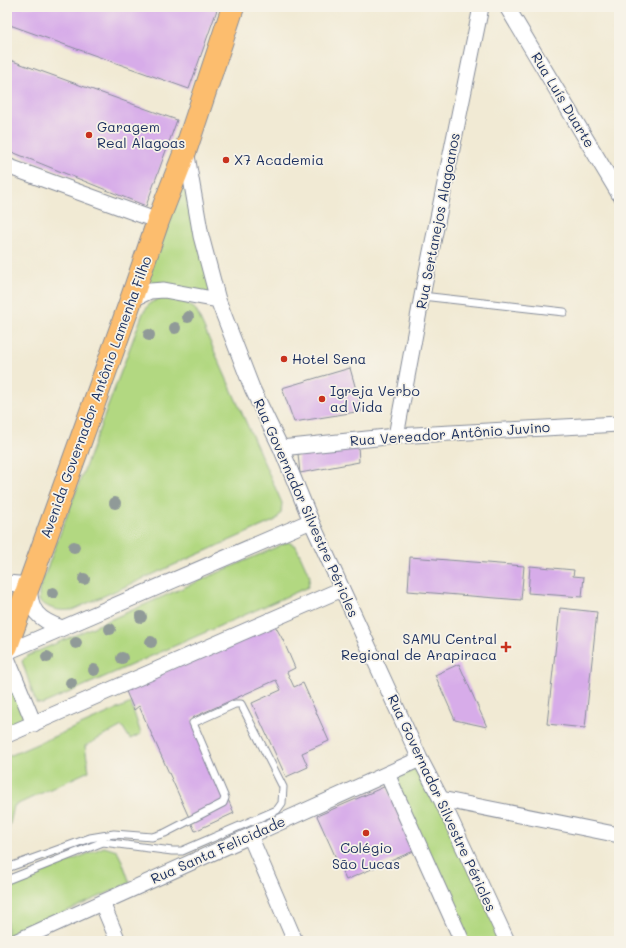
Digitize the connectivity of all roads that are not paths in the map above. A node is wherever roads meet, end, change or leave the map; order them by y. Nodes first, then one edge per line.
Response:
1 (234, 7) edge
2 (482, 7) edge
3 (507, 7) edge
4 (186, 149) junction
5 (7, 166) edge
6 (619, 194) edge
7 (158, 221) junction
8 (422, 296) junction
9 (131, 300) junction
10 (218, 300) junction
11 (564, 312) dead end
12 (619, 424) edge
13 (396, 436) junction
14 (281, 448) junction
15 (311, 521) junction
16 (7, 583) edge
17 (29, 585) junction
18 (342, 589) junction
19 (62, 628) junction
20 (7, 646) edge
21 (7, 652) edge
22 (7, 658) edge
23 (34, 724) junction
24 (7, 735) edge
25 (420, 759) junction
26 (387, 774) junction
27 (440, 799) junction
28 (619, 835) edge
29 (250, 836) junction
30 (7, 868) edge
31 (7, 880) edge
32 (102, 903) junction
33 (17, 941) edge
34 (118, 941) edge
35 (295, 941) edge
36 (462, 941) edge
37 (507, 941) edge

1 - 4 main road, Avenida Governador Antônio Lamenha Filho
2 - 8 street, Rua Sertanejos Alagoanos
3 - 6 street, Rua Luís Duarte
4 - 7 main road, Avenida Governador Antônio Lamenha Filho
4 - 10 street, Rua Governador Silvestre Péricles
5 - 7 street
7 - 9 main road, Avenida Governador Antônio Lamenha Filho
8 - 11 lane
8 - 13 street, Rua Sertanejos Alagoanos
9 - 10 street
9 - 17 main road, Avenida Governador Antônio Lamenha Filho
10 - 14 street, Rua Governador Silvestre Péricles
12 - 13 street, Rua Vereador Antônio Juvino
13 - 14 street, Rua Vereador Antônio Juvino
14 - 15 street, Rua Governador Silvestre Péricles
15 - 18 street, Rua Governador Silvestre Péricles
15 - 19 street
16 - 17 street
17 - 19 street
17 - 20 main road, Avenida Governador Antônio Lamenha Filho
18 - 23 street
18 - 25 street, Rua Governador Silvestre Péricles
19 - 21 street
22 - 23 street
23 - 24 street
25 - 26 street, Rua Santa Felicidade
25 - 27 street, Rua Governador Silvestre Péricles
26 - 29 street, Rua Santa Felicidade
26 - 36 street
27 - 28 street
27 - 37 street, Rua Governador Silvestre Péricles
29 - 32 street, Rua Santa Felicidade
29 - 35 street
30 - 31 lane
32 - 33 street, Rua Santa Felicidade
32 - 34 street

